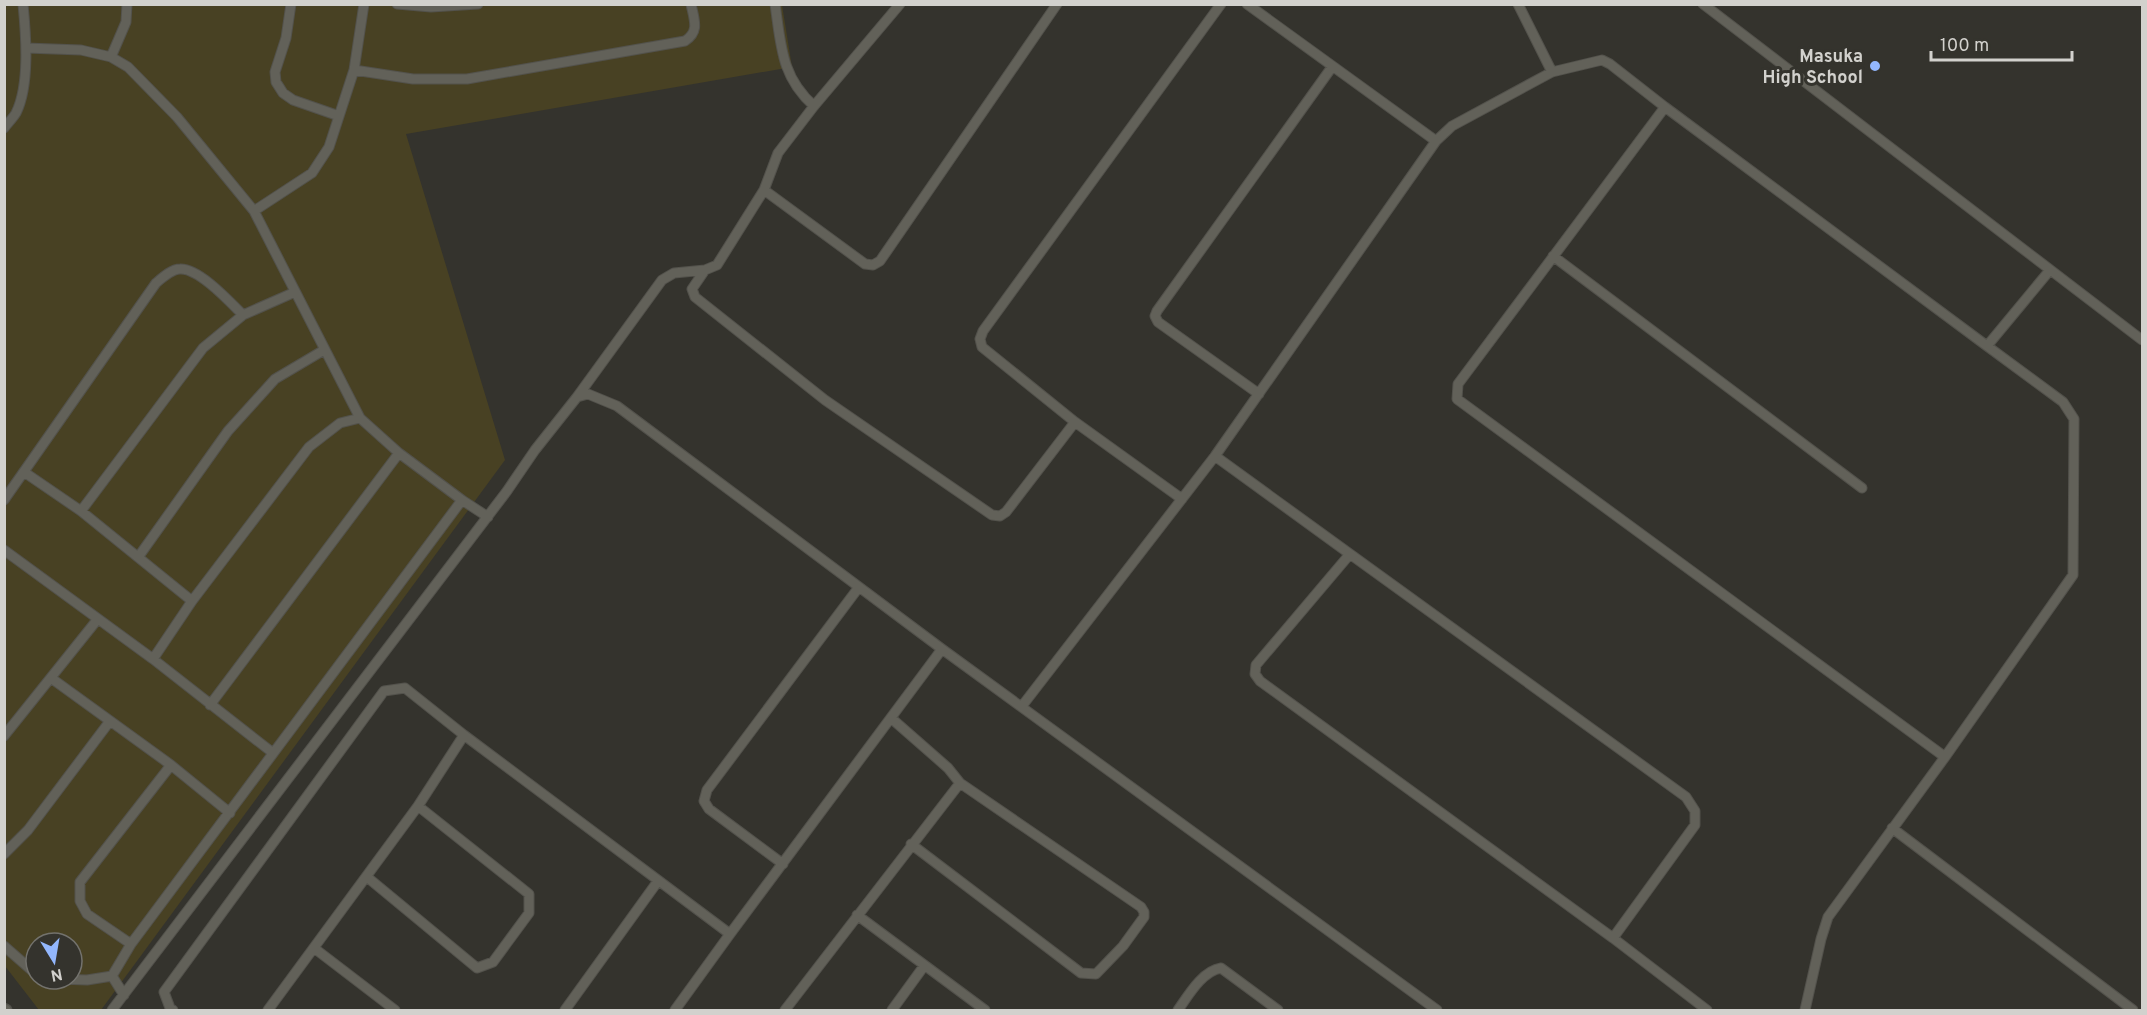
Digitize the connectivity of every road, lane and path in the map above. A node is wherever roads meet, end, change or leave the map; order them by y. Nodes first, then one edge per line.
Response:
1 (23, 4) edge
2 (127, 4) edge
3 (291, 4) edge
4 (364, 4) edge
5 (397, 4) edge
6 (478, 4) edge
7 (691, 4) edge
8 (774, 4) edge
9 (900, 4) edge
10 (1057, 4) edge
11 (1221, 4) edge
12 (1247, 4) edge
13 (1518, 4) edge
14 (1703, 4) edge
15 (27, 48) junction
16 (111, 57) junction
17 (1332, 67) junction
18 (354, 70) junction
19 (1552, 72) junction
20 (814, 106) junction
21 (1665, 107) junction
22 (339, 116) junction
23 (4, 128) edge
24 (1436, 141) junction
25 (764, 190) junction
26 (254, 211) junction
27 (1553, 256) junction
28 (705, 270) junction
29 (2050, 270) junction
30 (295, 292) junction
31 (243, 315) junction
32 (2142, 340) edge
33 (1987, 346) junction
34 (324, 350) junction
35 (1259, 394) junction
36 (577, 397) junction
37 (360, 418) junction
38 (1075, 422) junction
39 (399, 453) junction
40 (1215, 456) junction
41 (24, 472) junction
42 (1862, 488) dead end
43 (1182, 499) junction
44 (4, 500) edge
45 (462, 500) junction
46 (81, 511) junction
47 (488, 517) junction
48 (4, 550) edge
49 (1350, 554) junction
50 (139, 556) junction
51 (859, 587) junction
52 (192, 601) junction
53 (97, 620) junction
54 (942, 649) junction
55 (153, 659) junction
56 (51, 678) junction
57 (210, 705) junction
58 (1022, 706) junction
59 (891, 718) junction
60 (110, 721) junction
61 (464, 735) junction
62 (4, 736) edge
63 (273, 753) junction
64 (1945, 757) junction
65 (171, 765) junction
66 (960, 783) junction
67 (418, 807) junction
68 (230, 813) junction
69 (1892, 828) junction
70 (912, 844) junction
71 (4, 854) edge
72 (783, 864) junction
73 (367, 876) junction
74 (658, 881) junction
75 (856, 915) junction
76 (730, 934) junction
77 (1613, 938) junction
78 (131, 944) junction
79 (4, 946) edge
80 (314, 948) junction
81 (24, 964) edge
82 (924, 966) junction
83 (112, 976) junction
84 (84, 980) edge
85 (124, 995) junction
86 (112, 1011) edge
87 (173, 1011) edge
88 (268, 1011) edge
89 (395, 1011) edge
90 (565, 1011) edge
91 (675, 1011) edge
92 (785, 1011) edge
93 (892, 1011) edge
94 (985, 1011) edge
95 (1178, 1011) edge
96 (1278, 1011) edge
97 (1437, 1011) edge
98 (1707, 1011) edge
99 (1805, 1011) edge
100 (2133, 1011) edge

1 - 15 street
2 - 16 street
3 - 22 street
4 - 18 street
5 - 6 street
7 - 18 street
8 - 20 street
9 - 20 street
10 - 25 street
11 - 38 street
12 - 17 street
13 - 19 street
14 - 29 street
15 - 16 street
15 - 23 street
16 - 26 street
17 - 24 street
17 - 35 street
18 - 22 street
19 - 21 street
19 - 24 street
20 - 25 street
21 - 27 street
21 - 33 street
22 - 26 street
24 - 35 street
25 - 28 street
26 - 30 street
27 - 42 street
27 - 64 street
28 - 36 street
28 - 38 street
29 - 32 street
29 - 33 street
30 - 31 street
30 - 34 street
31 - 41 street
31 - 46 street
33 - 64 street
34 - 37 street
34 - 50 street
35 - 40 street
36 - 47 street
36 - 51 street
37 - 39 street
37 - 52 street
38 - 43 street
39 - 45 street
39 - 57 street
40 - 43 street
40 - 49 street
41 - 44 street
41 - 46 street
43 - 58 street
45 - 47 street
45 - 63 street
46 - 50 street
47 - 85 street
48 - 53 street
49 - 77 street
49 - 77 street
50 - 52 street
51 - 54 street
51 - 72 street
52 - 55 street
53 - 55 street
53 - 56 street
54 - 58 street
54 - 59 street
55 - 57 street
56 - 60 street
56 - 62 street
57 - 63 street
58 - 97 street
59 - 66 street
59 - 72 street
60 - 65 street
60 - 71 street
61 - 67 street
61 - 74 street
61 - 87 street
63 - 68 street
64 - 69 street
65 - 68 street
65 - 78 street
66 - 70 street
66 - 70 street
67 - 73 street
67 - 73 street
68 - 78 street
69 - 99 street
69 - 100 street
70 - 75 street
72 - 76 street
73 - 80 street
74 - 76 street
74 - 90 street
75 - 82 street
75 - 92 street
76 - 91 street
77 - 98 street
78 - 83 street
79 - 81 street
80 - 88 street
80 - 89 street
82 - 93 street
82 - 94 street
83 - 84 street
83 - 85 street
85 - 86 street
95 - 96 street

